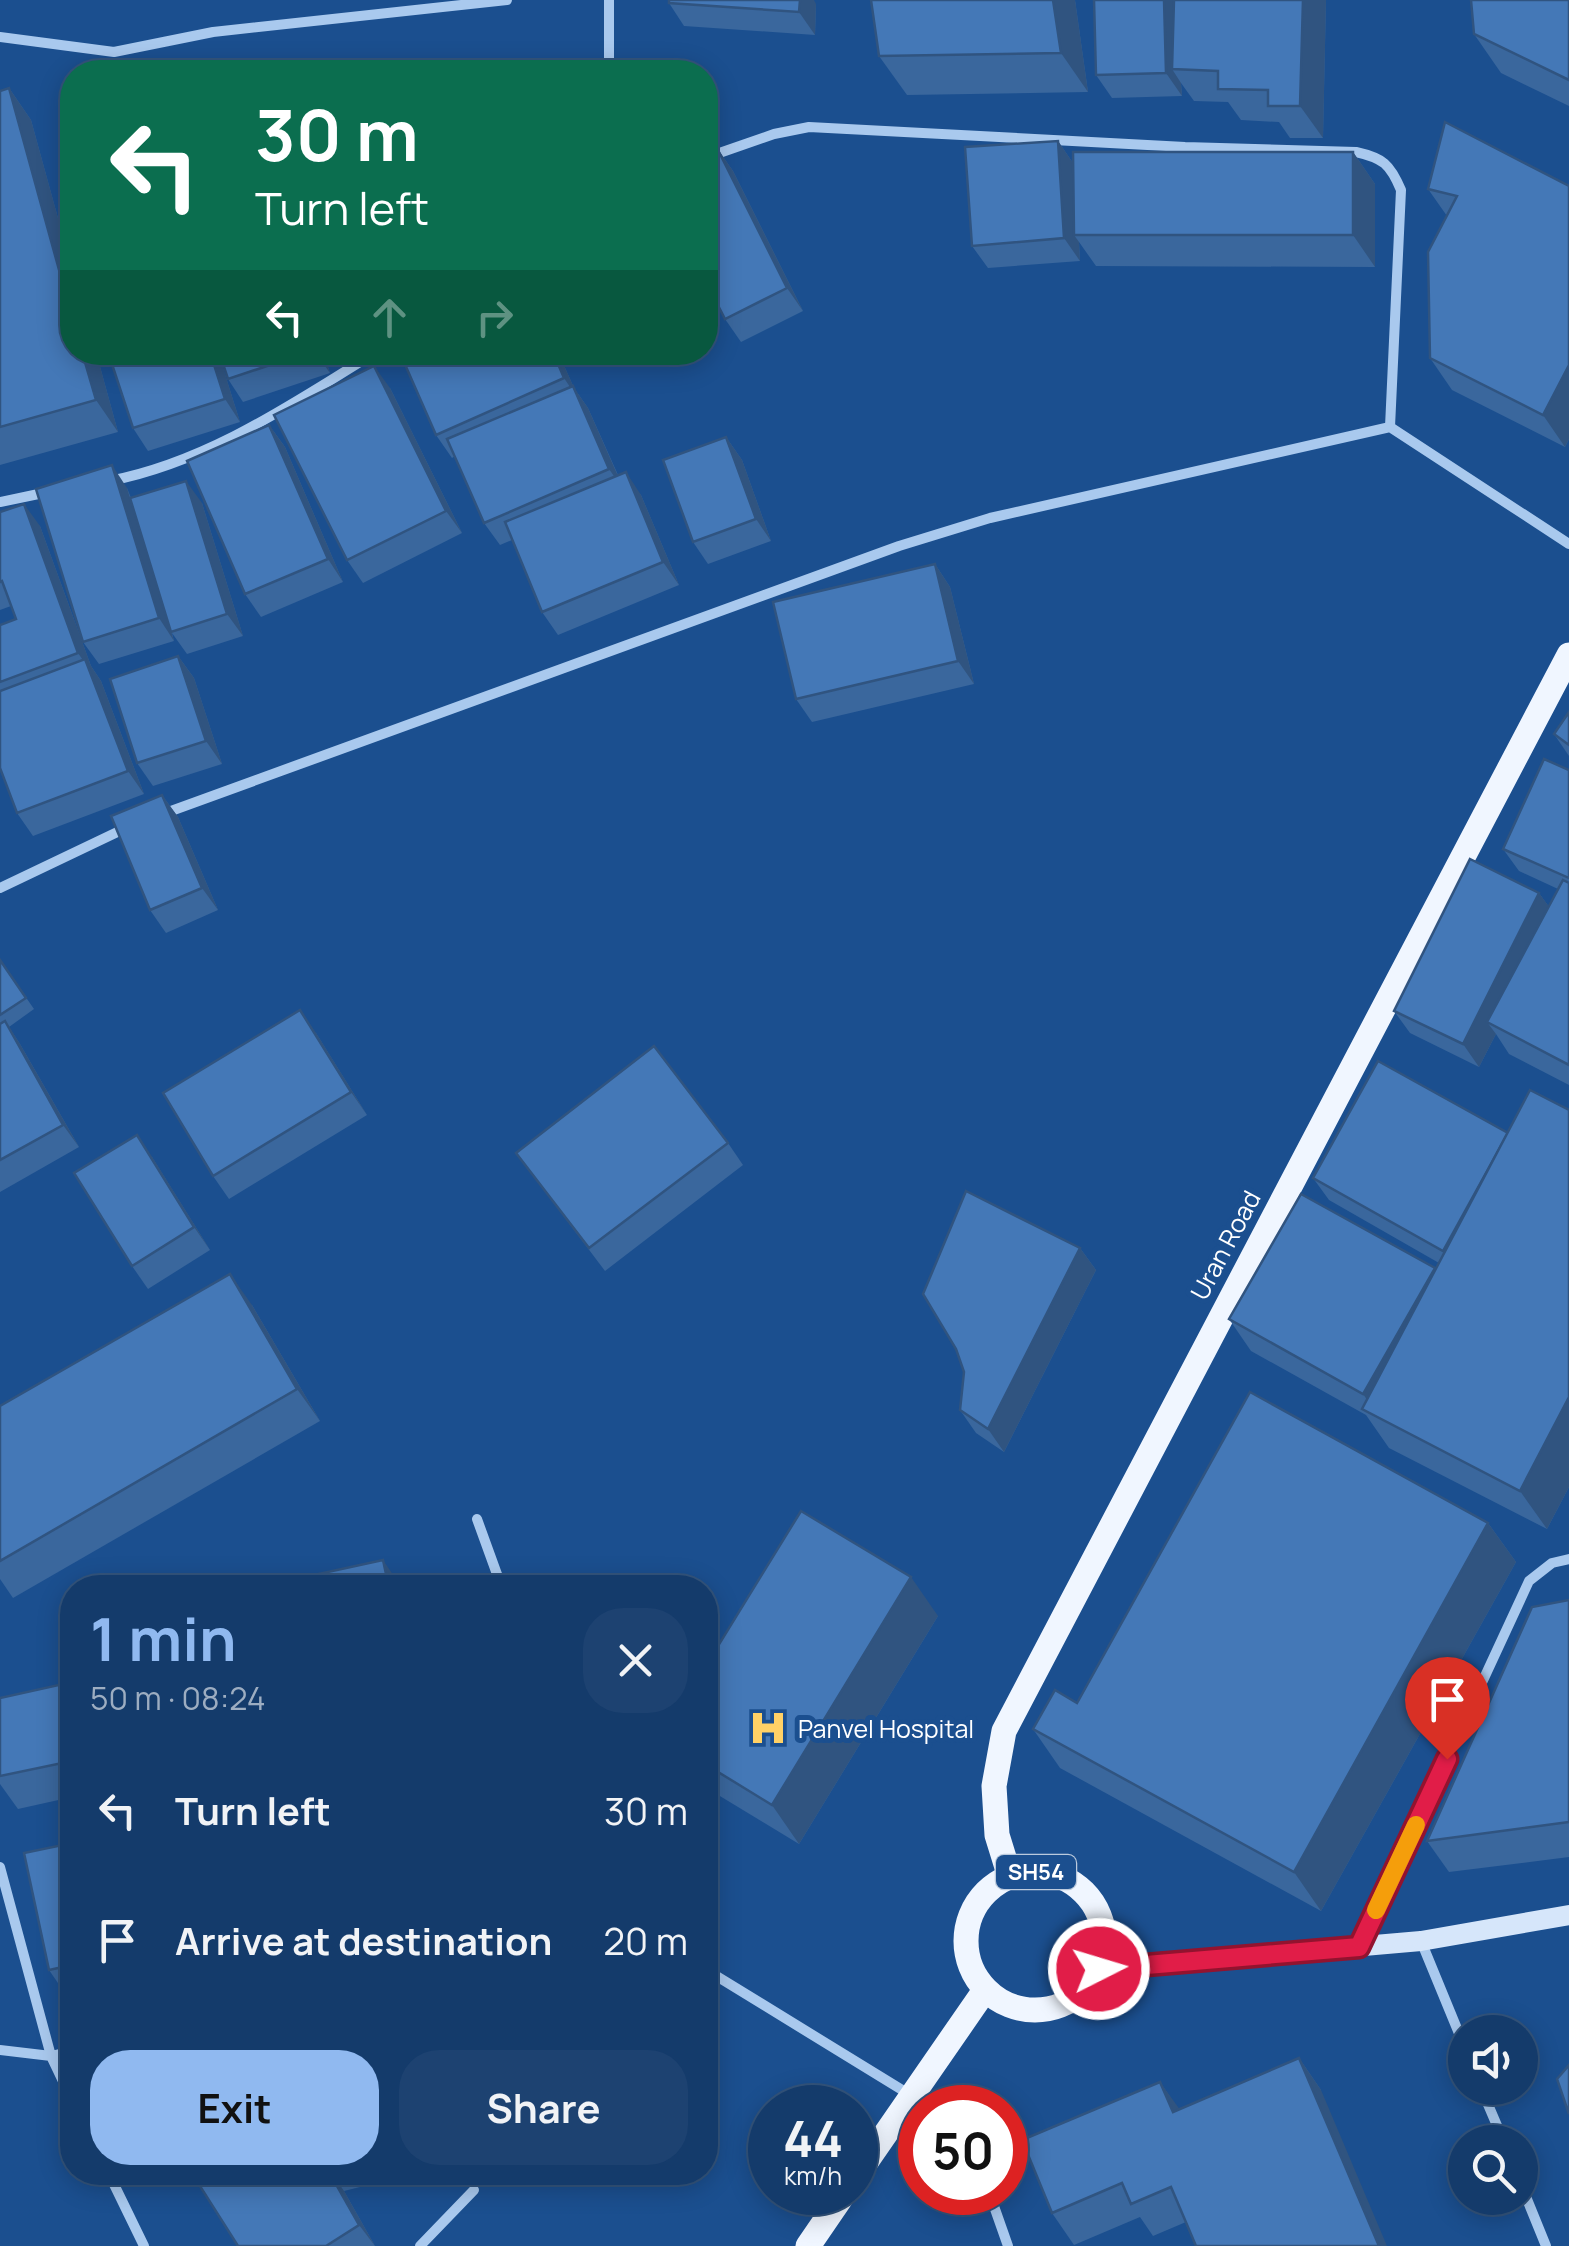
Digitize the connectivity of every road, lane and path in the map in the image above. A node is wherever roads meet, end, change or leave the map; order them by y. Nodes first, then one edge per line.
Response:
1 (507, 0) edge
2 (609, 0) edge
3 (0, 37) edge
4 (609, 60) edge
5 (718, 153) edge
6 (355, 365) edge
7 (1390, 428) junction
8 (88, 485) edge
9 (53, 492) edge
10 (0, 502) edge
11 (1569, 544) edge
12 (1569, 654) edge
13 (154, 817) edge
14 (135, 824) edge
15 (0, 888) edge
16 (477, 1519) dead end
17 (1569, 1559) edge
18 (497, 1575) edge
19 (0, 1867) edge
20 (1010, 1876) junction
21 (1569, 1915) edge
22 (1421, 1941) junction
23 (1359, 1947) junction
24 (1099, 1969) junction
25 (718, 1977) edge
26 (985, 1990) junction
27 (1451, 2015) edge
28 (0, 2050) edge
29 (60, 2054) edge
30 (51, 2056) junction
31 (60, 2075) edge
32 (920, 2085) edge
33 (898, 2087) edge
34 (898, 2116) edge
35 (892, 2125) junction
36 (898, 2129) edge
37 (878, 2145) edge
38 (114, 2185) edge
39 (474, 2190) dead end
40 (829, 2215) edge
41 (997, 2215) edge
42 (1533, 2215) edge
43 (144, 2246) edge
44 (420, 2246) edge
45 (808, 2246) edge
46 (1008, 2246) edge
47 (1546, 2246) edge

1 - 3 street
2 - 4 street
5 - 7 street
6 - 8 street
7 - 11 street
7 - 13 street
9 - 10 street
12 - 20 main road, Uran Road
14 - 15 street
16 - 18 street
17 - 23 street
19 - 30 street
20 - 24 main road, SH54
20 - 26 main road, SH54
21 - 22 main road
22 - 23 main road
22 - 27 street
23 - 24 main road
24 - 26 main road
25 - 33 street
26 - 32 main road
28 - 30 street
29 - 30 street
30 - 31 street
34 - 35 main road
35 - 36 street
35 - 37 main road
38 - 43 street
39 - 44 street
40 - 45 main road
41 - 46 street
42 - 47 street

